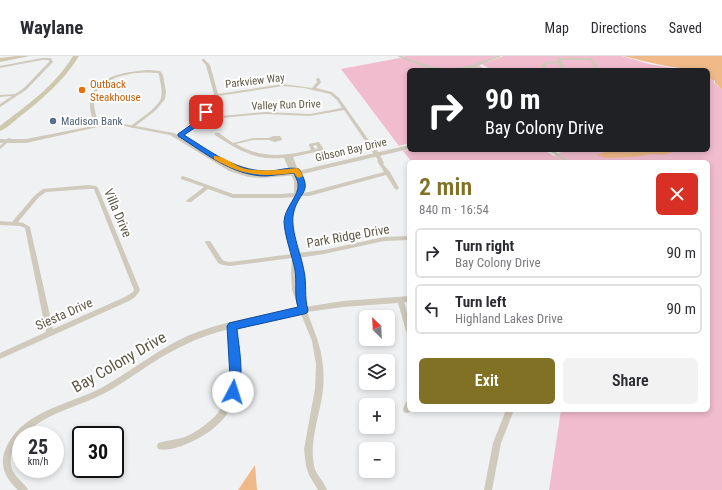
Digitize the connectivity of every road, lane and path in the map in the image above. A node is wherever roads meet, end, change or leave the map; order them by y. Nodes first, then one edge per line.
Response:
1 (24, 56) edge
2 (70, 56) edge
3 (76, 56) edge
4 (399, 56) edge
5 (500, 56) edge
6 (0, 60) edge
7 (203, 60) dead end
8 (490, 60) junction
9 (559, 62) junction
10 (479, 64) junction
11 (0, 66) edge
12 (466, 67) junction
13 (434, 68) edge
14 (461, 68) edge
15 (480, 68) edge
16 (486, 68) edge
17 (488, 68) edge
18 (545, 68) edge
19 (563, 68) edge
20 (593, 68) edge
21 (318, 79) dead end
22 (313, 89) junction
23 (217, 95) junction
24 (0, 96) edge
25 (15, 96) junction
26 (0, 106) edge
27 (344, 109) junction
28 (203, 115) junction
29 (0, 123) edge
30 (96, 125) junction
31 (136, 126) junction
32 (0, 130) edge
33 (217, 134) dead end
34 (178, 135) junction
35 (0, 138) edge
36 (269, 139) dead end
37 (8, 140) junction
38 (0, 141) edge
39 (234, 144) junction
40 (407, 146) edge
41 (0, 148) edge
42 (553, 152) edge
43 (375, 154) junction
44 (288, 156) junction
45 (326, 156) dead end
46 (565, 160) edge
47 (295, 172) junction
48 (388, 173) junction
49 (183, 178) dead end
50 (207, 187) junction
51 (397, 188) dead end
52 (297, 195) junction
53 (189, 201) dead end
54 (0, 223) edge
55 (12, 224) junction
56 (407, 238) edge
57 (208, 242) dead end
58 (295, 256) junction
59 (136, 292) joint
60 (407, 299) edge
61 (400, 300) junction
62 (304, 310) junction
63 (407, 324) edge
64 (232, 326) junction
65 (50, 334) junction
66 (0, 356) edge
67 (509, 412) edge
68 (161, 446) dead end
69 (24, 490) edge
70 (323, 490) edge
71 (488, 490) edge

1 - 6 main road
2 - 29 main road
3 - 32 main road
4 - 13 street
5 - 8 street
7 - 23 street
8 - 10 street
8 - 17 street
9 - 18 street
9 - 19 street
9 - 20 street
10 - 12 street
10 - 16 street
11 - 25 street
12 - 14 street
12 - 15 street
21 - 22 street
22 - 23 street, Parkview Way
22 - 27 street, Parkview Way
23 - 28 street
24 - 25 street
25 - 26 street
27 - 28 street, Valley Run Drive
27 - 43 street, Parkview Way
28 - 34 street
30 - 31 street, Gibson Bay Drive
30 - 31 street
30 - 37 street, Gibson Bay Drive
31 - 34 street, Gibson Bay Drive
33 - 39 street
34 - 47 street, Gibson Bay Drive
35 - 37 street, Gibson Bay Drive
36 - 39 street
37 - 38 street, Gibson Bay Drive
37 - 41 street
39 - 44 street
40 - 43 street, Gibson Bay Drive
42 - 46 street
43 - 47 street, Gibson Bay Drive
43 - 48 street, Parkview Way
44 - 45 street
44 - 47 street
47 - 52 street
48 - 51 street, Parkview Way
48 - 52 street
49 - 50 street
50 - 52 street
50 - 53 street
52 - 58 street
54 - 55 street
55 - 59 street, Villa Drive
55 - 65 street
56 - 58 street, Park Ridge Drive
57 - 58 street, Park Ridge Drive
58 - 62 street
59 - 65 street, Siesta Drive
60 - 61 street, Bay Colony Drive
61 - 62 street, Bay Colony Drive
61 - 63 street
62 - 64 street, Bay Colony Drive
62 - 70 street
64 - 68 street
64 - 69 street, Bay Colony Drive
65 - 66 street, Siesta Drive
67 - 71 street

